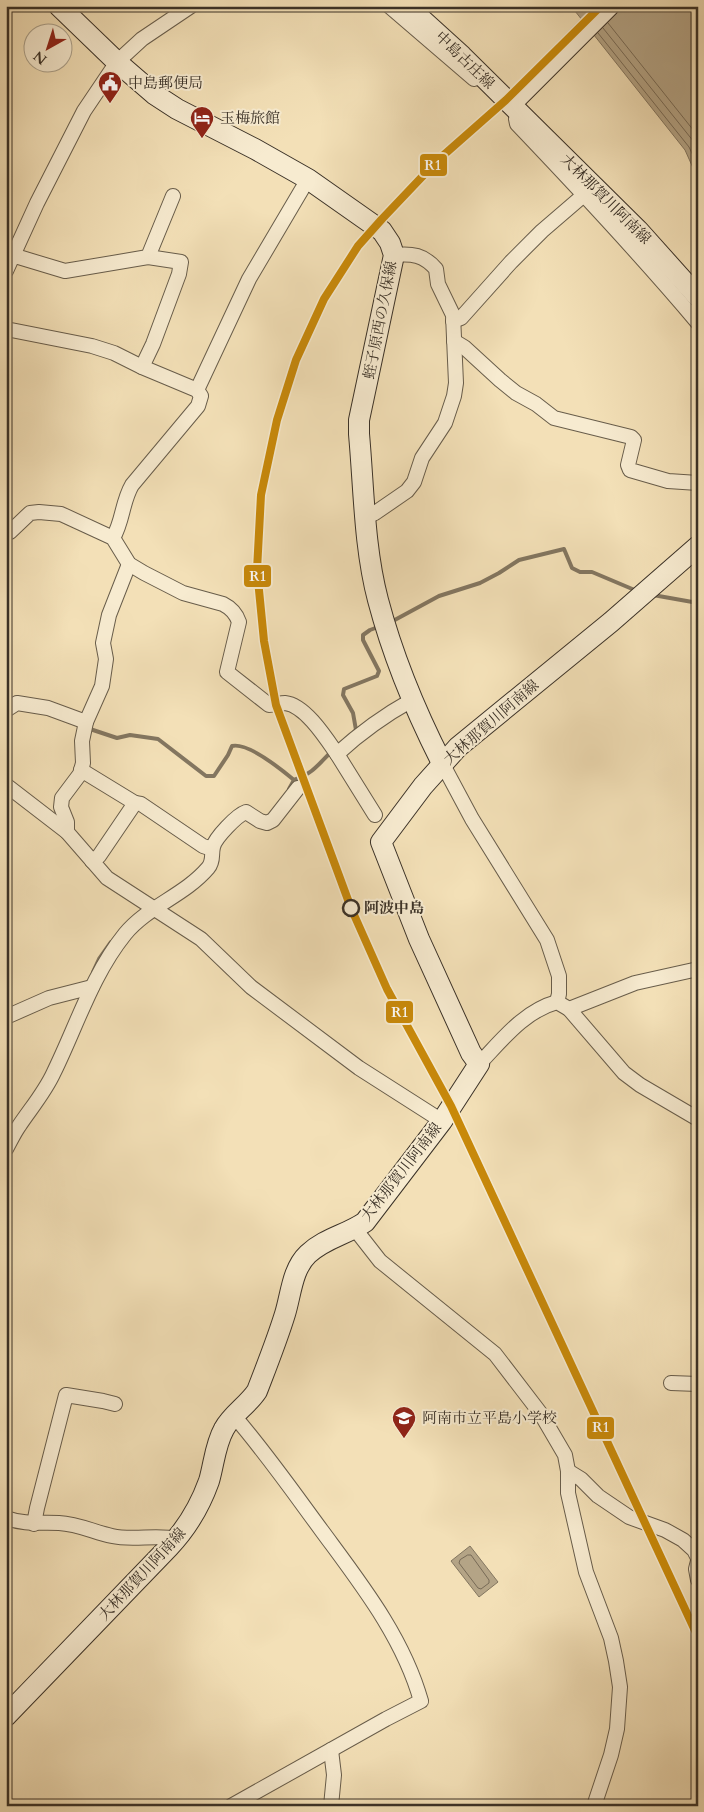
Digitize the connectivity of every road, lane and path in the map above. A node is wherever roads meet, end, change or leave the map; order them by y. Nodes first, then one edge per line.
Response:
1 (59, 6) edge
2 (191, 6) edge
3 (389, 6) edge
4 (407, 6) edge
5 (591, 6) edge
6 (610, 6) edge
7 (117, 62) junction
8 (506, 97) junction
9 (308, 179) junction
10 (585, 194) junction
11 (173, 196) dead end
12 (12, 255) junction
13 (394, 255) junction
14 (148, 257) junction
15 (6, 271) edge
16 (698, 296) edge
17 (453, 321) junction
18 (698, 323) edge
19 (6, 330) edge
20 (454, 341) junction
21 (142, 367) junction
22 (197, 390) junction
23 (698, 483) edge
24 (366, 517) junction
25 (6, 533) edge
26 (113, 538) junction
27 (698, 546) edge
28 (129, 564) junction
29 (412, 700) junction
30 (6, 710) edge
31 (86, 722) junction
32 (335, 751) junction
33 (442, 763) junction
34 (81, 770) junction
35 (6, 785) edge
36 (298, 788) dead end
37 (135, 802) junction
38 (375, 815) dead end
39 (67, 832) junction
40 (208, 848) junction
41 (92, 861) junction
42 (154, 909) junction
43 (698, 969) edge
44 (92, 987) junction
45 (563, 1005) junction
46 (6, 1017) edge
47 (479, 1064) junction
48 (698, 1119) edge
49 (442, 1121) junction
50 (6, 1150) edge
51 (355, 1229) junction
52 (671, 1383) dead end
53 (698, 1384) edge
54 (116, 1404) dead end
55 (234, 1417) junction
56 (568, 1471) junction
57 (6, 1518) edge
58 (34, 1524) junction
59 (177, 1539) junction
60 (698, 1559) edge
61 (698, 1580) edge
62 (6, 1716) edge
63 (331, 1750) junction
64 (231, 1806) edge
65 (331, 1806) edge
66 (594, 1806) edge

1 - 7 main road, 蛭子原西の久保線
2 - 7 street
3 - 8 street
4 - 8 main road, 中島古庄線
5 - 8 main road
6 - 8 main road
7 - 9 main road, 蛭子原西の久保線
7 - 12 street
8 - 10 street
8 - 16 main road, 大林那賀川阿南線
9 - 13 main road, 蛭子原西の久保線
9 - 22 street
10 - 17 street
10 - 18 street
11 - 14 street
12 - 14 street
12 - 15 street
13 - 17 street
13 - 24 main road, 蛭子原西の久保線
14 - 21 street
17 - 20 street
19 - 21 street
20 - 23 street
20 - 24 street
21 - 22 street
22 - 26 street
24 - 29 main road, 蛭子原西の久保線
25 - 26 street
26 - 28 street
27 - 33 main road, 大林那賀川阿南線
28 - 31 street
28 - 32 street
29 - 32 street
29 - 33 main road, 蛭子原西の久保線
30 - 31 street
31 - 34 street
32 - 38 street
33 - 45 street
33 - 47 main road, 大林那賀川阿南線
34 - 37 street
34 - 39 street
35 - 39 street
36 - 40 street
37 - 40 street
37 - 41 street
39 - 41 street
40 - 42 street
41 - 42 street
42 - 44 street
42 - 49 street
43 - 45 street
44 - 46 street
44 - 50 street
45 - 47 street
45 - 48 street
47 - 49 main road, 大林那賀川阿南線
49 - 51 main road, 大林那賀川阿南線
51 - 55 main road, 大林那賀川阿南線
51 - 56 street
52 - 53 street
54 - 58 street
55 - 59 main road, 大林那賀川阿南線
55 - 63 street
56 - 60 street
56 - 66 street
57 - 58 street
58 - 59 street
59 - 62 main road, 大林那賀川阿南線
60 - 61 street
63 - 64 street
63 - 65 street

